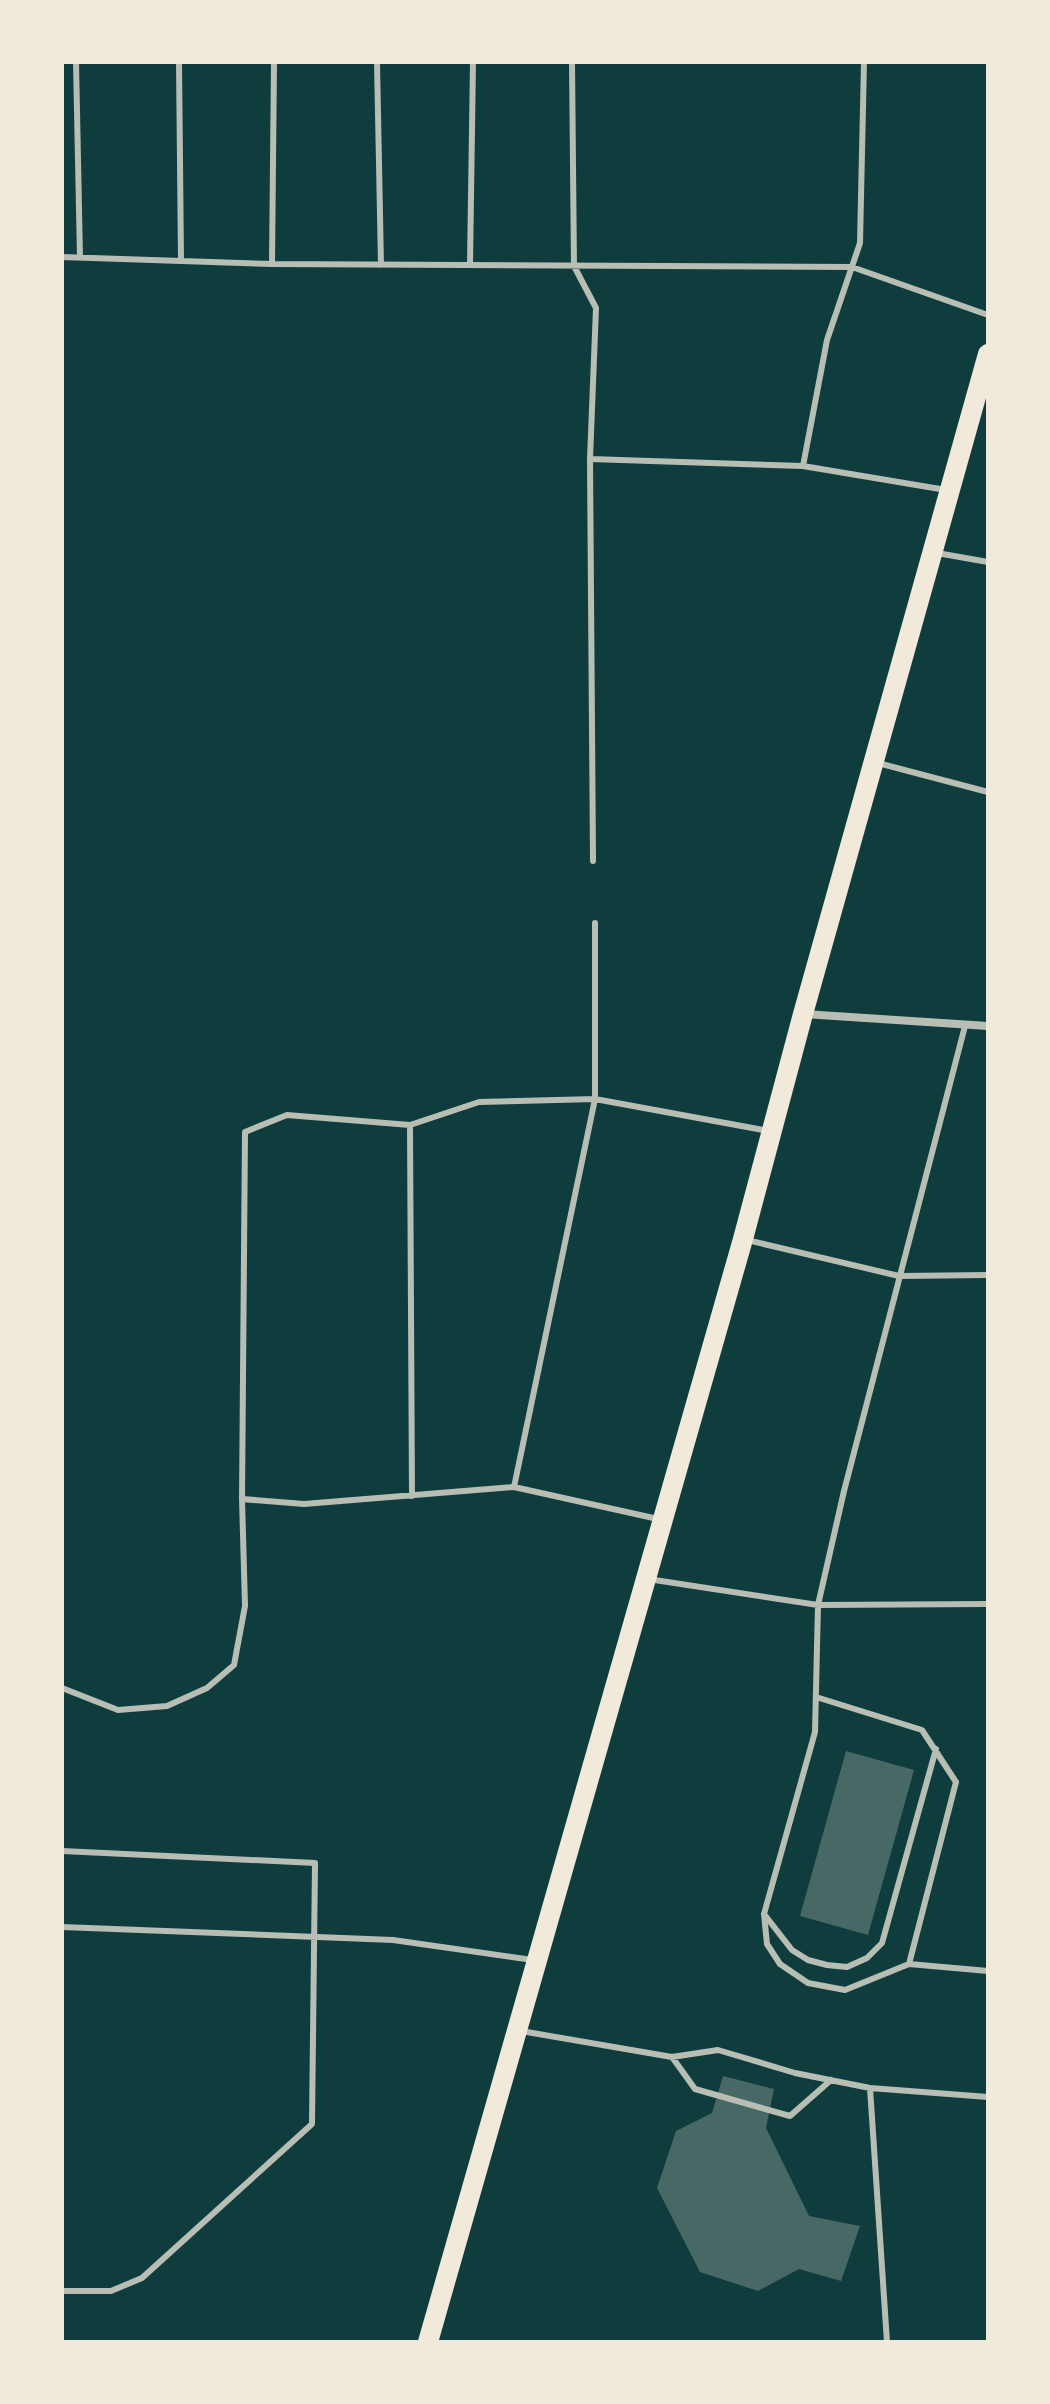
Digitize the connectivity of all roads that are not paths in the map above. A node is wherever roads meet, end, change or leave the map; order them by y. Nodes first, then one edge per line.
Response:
1 (76, 62) edge
2 (179, 62) edge
3 (274, 62) edge
4 (377, 62) edge
5 (473, 62) edge
6 (572, 62) edge
7 (864, 62) edge
8 (62, 257) edge
9 (80, 257) junction
10 (181, 261) junction
11 (272, 264) junction
12 (381, 265) junction
13 (470, 265) junction
14 (574, 266) junction
15 (852, 267) junction
16 (988, 315) edge
17 (988, 354) edge
18 (590, 459) junction
19 (803, 466) junction
20 (950, 490) junction
21 (933, 552) junction
22 (988, 562) edge
23 (875, 762) junction
24 (988, 792) edge
25 (593, 861) dead end
26 (595, 923) dead end
27 (803, 1014) junction
28 (965, 1026) junction
29 (988, 1026) edge
30 (595, 1099) junction
31 (410, 1125) junction
32 (772, 1131) junction
33 (743, 1239) junction
34 (988, 1275) edge
35 (899, 1276) junction
36 (514, 1487) junction
37 (412, 1496) junction
38 (242, 1499) junction
39 (661, 1519) junction
40 (644, 1578) junction
41 (988, 1604) edge
42 (818, 1605) junction
43 (62, 1688) edge
44 (816, 1697) junction
45 (936, 1749) junction
46 (62, 1851) edge
47 (764, 1914) junction
48 (62, 1927) edge
49 (315, 1937) junction
50 (536, 1961) junction
51 (909, 1964) junction
52 (988, 1971) edge
53 (516, 2030) junction
54 (672, 2057) junction
55 (831, 2080) junction
56 (870, 2088) junction
57 (988, 2097) edge
58 (62, 2291) edge
59 (428, 2342) edge
60 (887, 2342) edge

1 - 9 lane
2 - 10 lane
3 - 11 lane
4 - 12 lane
5 - 13 lane
6 - 14 lane
7 - 15 lane
8 - 9 lane
9 - 10 lane
10 - 11 lane
11 - 12 lane
12 - 13 lane
13 - 14 lane
14 - 15 lane
14 - 18 lane
15 - 16 lane
15 - 19 lane
17 - 20 main road
18 - 19 lane
18 - 25 lane
19 - 20 lane
20 - 21 main road
21 - 22 lane
21 - 23 main road
23 - 24 lane
23 - 27 main road
26 - 30 lane
27 - 28 street
27 - 32 main road
28 - 29 street
28 - 35 lane
30 - 31 lane
30 - 32 lane
30 - 36 lane
31 - 37 lane
31 - 38 lane
32 - 33 main road
33 - 35 lane
33 - 39 main road
34 - 35 lane
35 - 42 lane
36 - 37 lane
36 - 39 lane
37 - 38 lane
38 - 43 lane
39 - 40 main road
40 - 42 lane
40 - 50 main road
41 - 42 lane
42 - 44 lane
44 - 45 lane
44 - 47 lane
45 - 47 lane
45 - 51 lane
46 - 49 lane
47 - 51 lane
48 - 49 lane
49 - 50 lane
49 - 58 lane
50 - 53 main road
51 - 52 lane
53 - 54 lane
53 - 59 main road
54 - 55 lane
54 - 55 lane
55 - 56 lane
56 - 57 lane
56 - 60 lane

